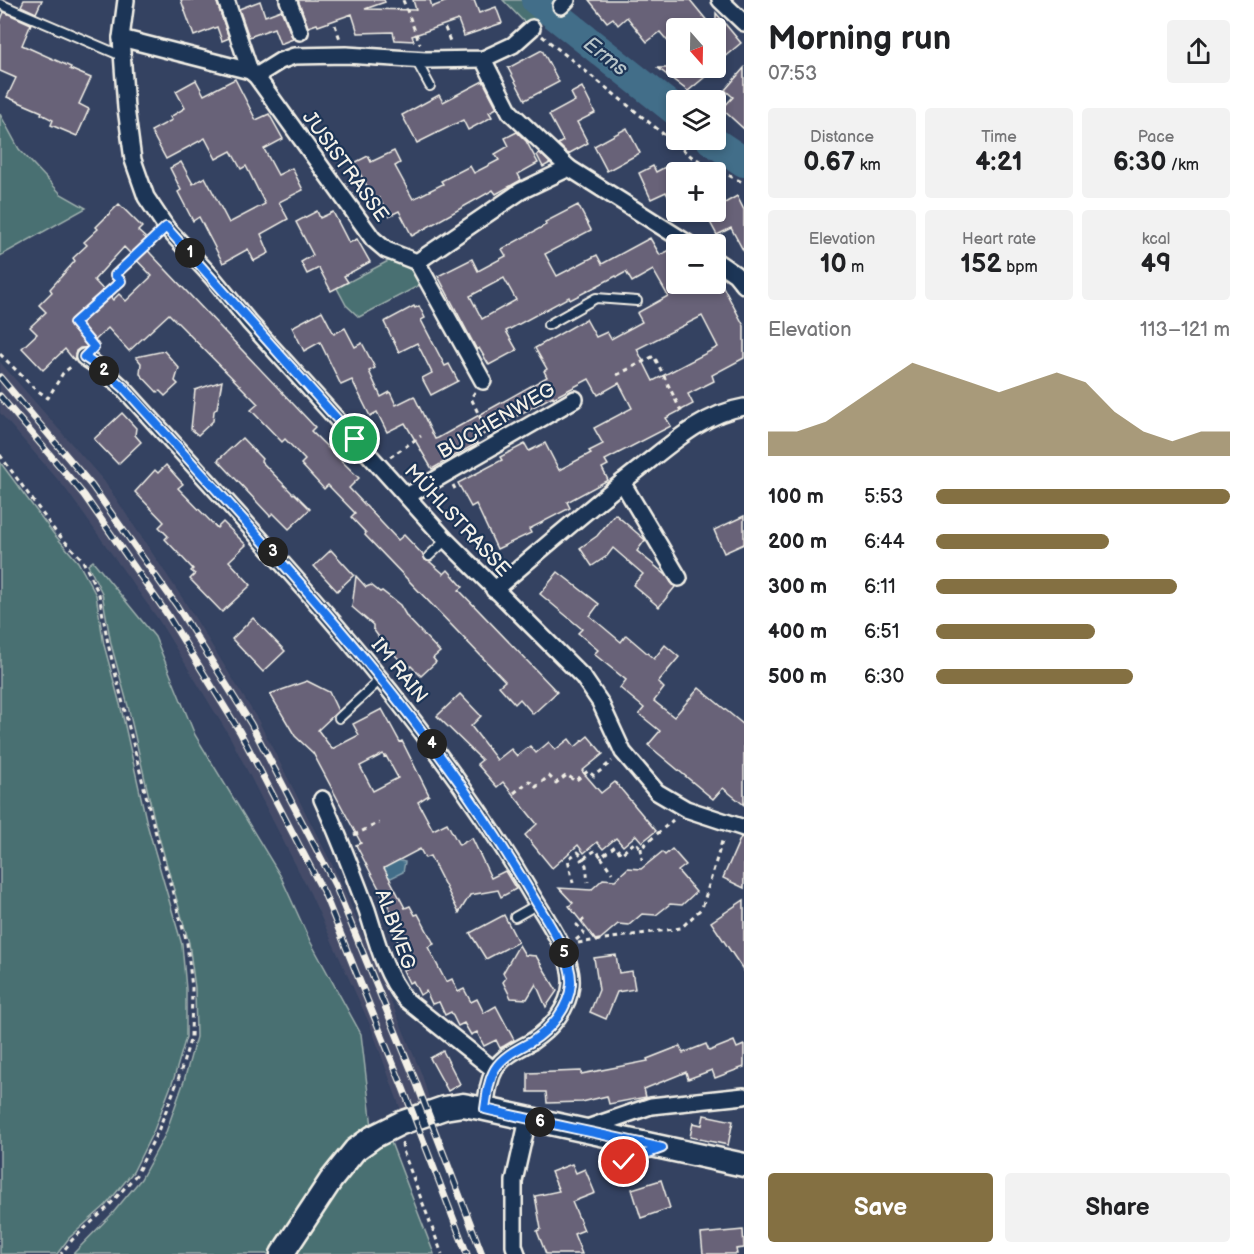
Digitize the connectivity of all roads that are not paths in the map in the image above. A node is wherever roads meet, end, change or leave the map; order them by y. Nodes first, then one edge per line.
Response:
1 (126, 0) edge
2 (226, 0) edge
3 (288, 0) edge
4 (720, 0) edge
5 (0, 4) edge
6 (744, 23) edge
7 (532, 28) road end
8 (300, 32) dead end
9 (121, 38) junction
10 (123, 57) junction
11 (421, 59) junction
12 (483, 59) junction
13 (253, 74) junction
14 (430, 86) dead end
15 (569, 168) junction
16 (673, 234) edge
17 (417, 262) junction
18 (726, 268) edge
19 (744, 285) edge
20 (636, 301) dead end
21 (548, 325) dead end
22 (84, 357) road end
23 (483, 381) road end
24 (575, 399) dead end
25 (744, 406) edge
26 (622, 482) junction
27 (407, 496) junction
28 (446, 540) junction
29 (429, 556) dead end
30 (679, 578) dead end
31 (494, 590) junction
32 (381, 679) junction
33 (339, 718) dead end
34 (322, 799) dead end
35 (744, 828) edge
36 (538, 904) junction
37 (515, 917) dead end
38 (494, 1070) junction
39 (744, 1096) edge
40 (485, 1109) junction
41 (528, 1119) junction
42 (584, 1129) junction
43 (662, 1148) junction
44 (624, 1162) dead end
45 (744, 1164) edge
46 (282, 1254) edge
47 (517, 1254) edge

1 - 9 street, MÜHLSTRASSE
2 - 13 street, JUSISTRASSE
3 - 8 street
4 - 6 street
5 - 10 lane
7 - 12 street
9 - 10 street, MÜHLSTRASSE
9 - 13 street
10 - 27 street, MÜHLSTRASSE
11 - 12 street
11 - 13 street
11 - 14 lane
12 - 15 street
13 - 17 street, JUSISTRASSE
15 - 16 street
15 - 17 street
17 - 23 street
18 - 19 street
20 - 21 lane
22 - 32 street, IM RAIN
24 - 27 street, BUCHENWEG
25 - 26 street
26 - 30 street
26 - 31 street
27 - 28 street, MÜHLSTRASSE
28 - 29 lane
28 - 31 street, MÜHLSTRASSE
31 - 35 street, MÜHLSTRASSE
32 - 33 lane
32 - 36 street, IM RAIN
34 - 38 street, ALBWEG
36 - 37 lane
36 - 38 street, IM RAIN
38 - 40 street
39 - 42 street
40 - 41 street
40 - 46 street
41 - 42 street
41 - 47 street
42 - 43 street
43 - 44 lane
43 - 45 street

